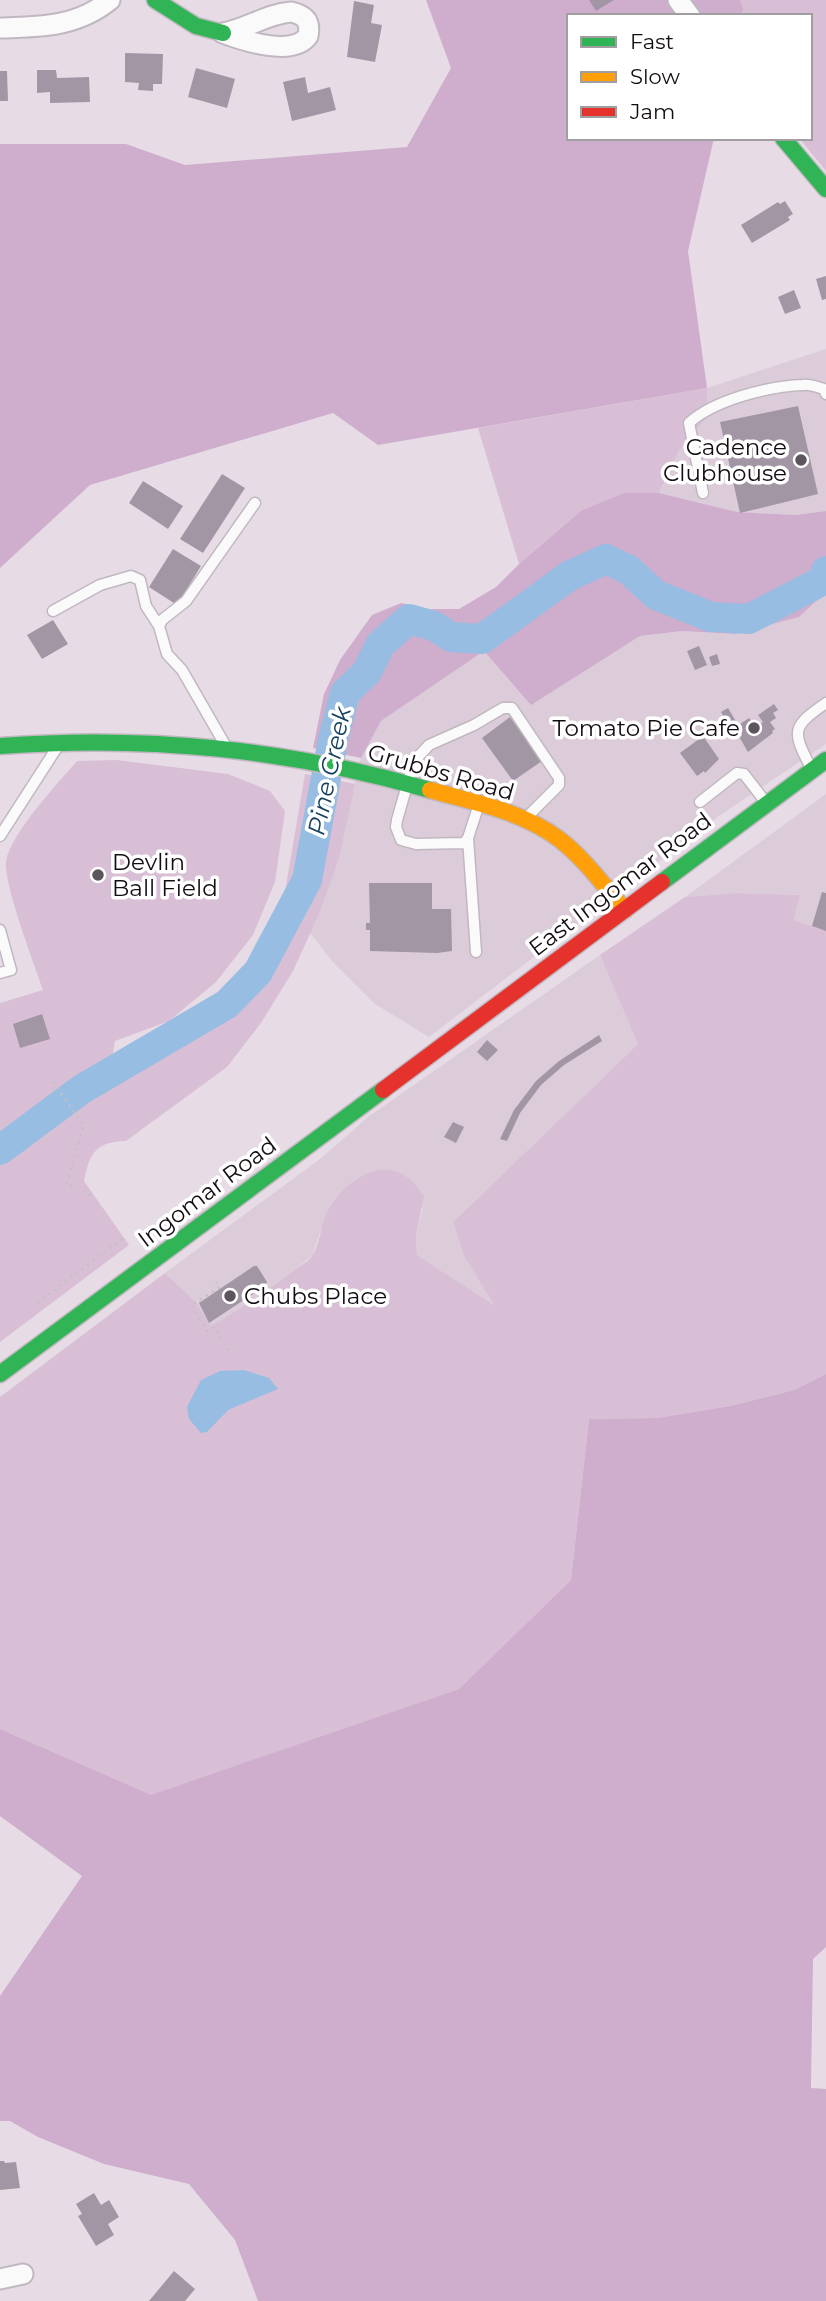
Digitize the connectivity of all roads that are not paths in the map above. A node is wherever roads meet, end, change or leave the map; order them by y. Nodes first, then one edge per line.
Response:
1 (110, 0) edge
2 (155, 0) edge
3 (0, 28) edge
4 (223, 33) dead end
5 (785, 140) edge
6 (826, 189) edge
7 (825, 390) edge
8 (703, 493) dead end
9 (255, 503) dead end
10 (52, 611) dead end
11 (159, 626) junction
12 (826, 703) edge
13 (61, 742) junction
14 (0, 746) edge
15 (228, 750) junction
16 (826, 760) edge
17 (812, 770) junction
18 (410, 783) junction
19 (700, 802) dead end
20 (767, 803) junction
21 (479, 804) junction
22 (524, 820) junction
23 (0, 836) edge
24 (468, 838) junction
25 (625, 910) junction
26 (0, 930) edge
27 (475, 952) dead end
28 (0, 973) edge
29 (442, 1045) joint
30 (0, 1374) edge
31 (23, 2274) dead end
32 (0, 2278) edge

1 - 3 street
2 - 4 main road
5 - 6 main road
7 - 8 lane
9 - 11 lane
10 - 11 lane
11 - 15 lane
12 - 17 lane
13 - 14 main road, Grubbs Road
13 - 15 main road, Grubbs Road
13 - 23 lane
15 - 18 main road, Grubbs Road
16 - 17 main road, East Ingomar Road
17 - 20 main road, East Ingomar Road
18 - 21 main road, Grubbs Road
18 - 22 lane
18 - 24 lane
19 - 20 lane
20 - 25 main road, East Ingomar Road
21 - 22 main road, Grubbs Road
21 - 24 lane
22 - 25 main road, Grubbs Road
24 - 27 lane
25 - 29 main road, East Ingomar Road
26 - 28 lane
29 - 30 main road, Ingomar Road
31 - 32 street

